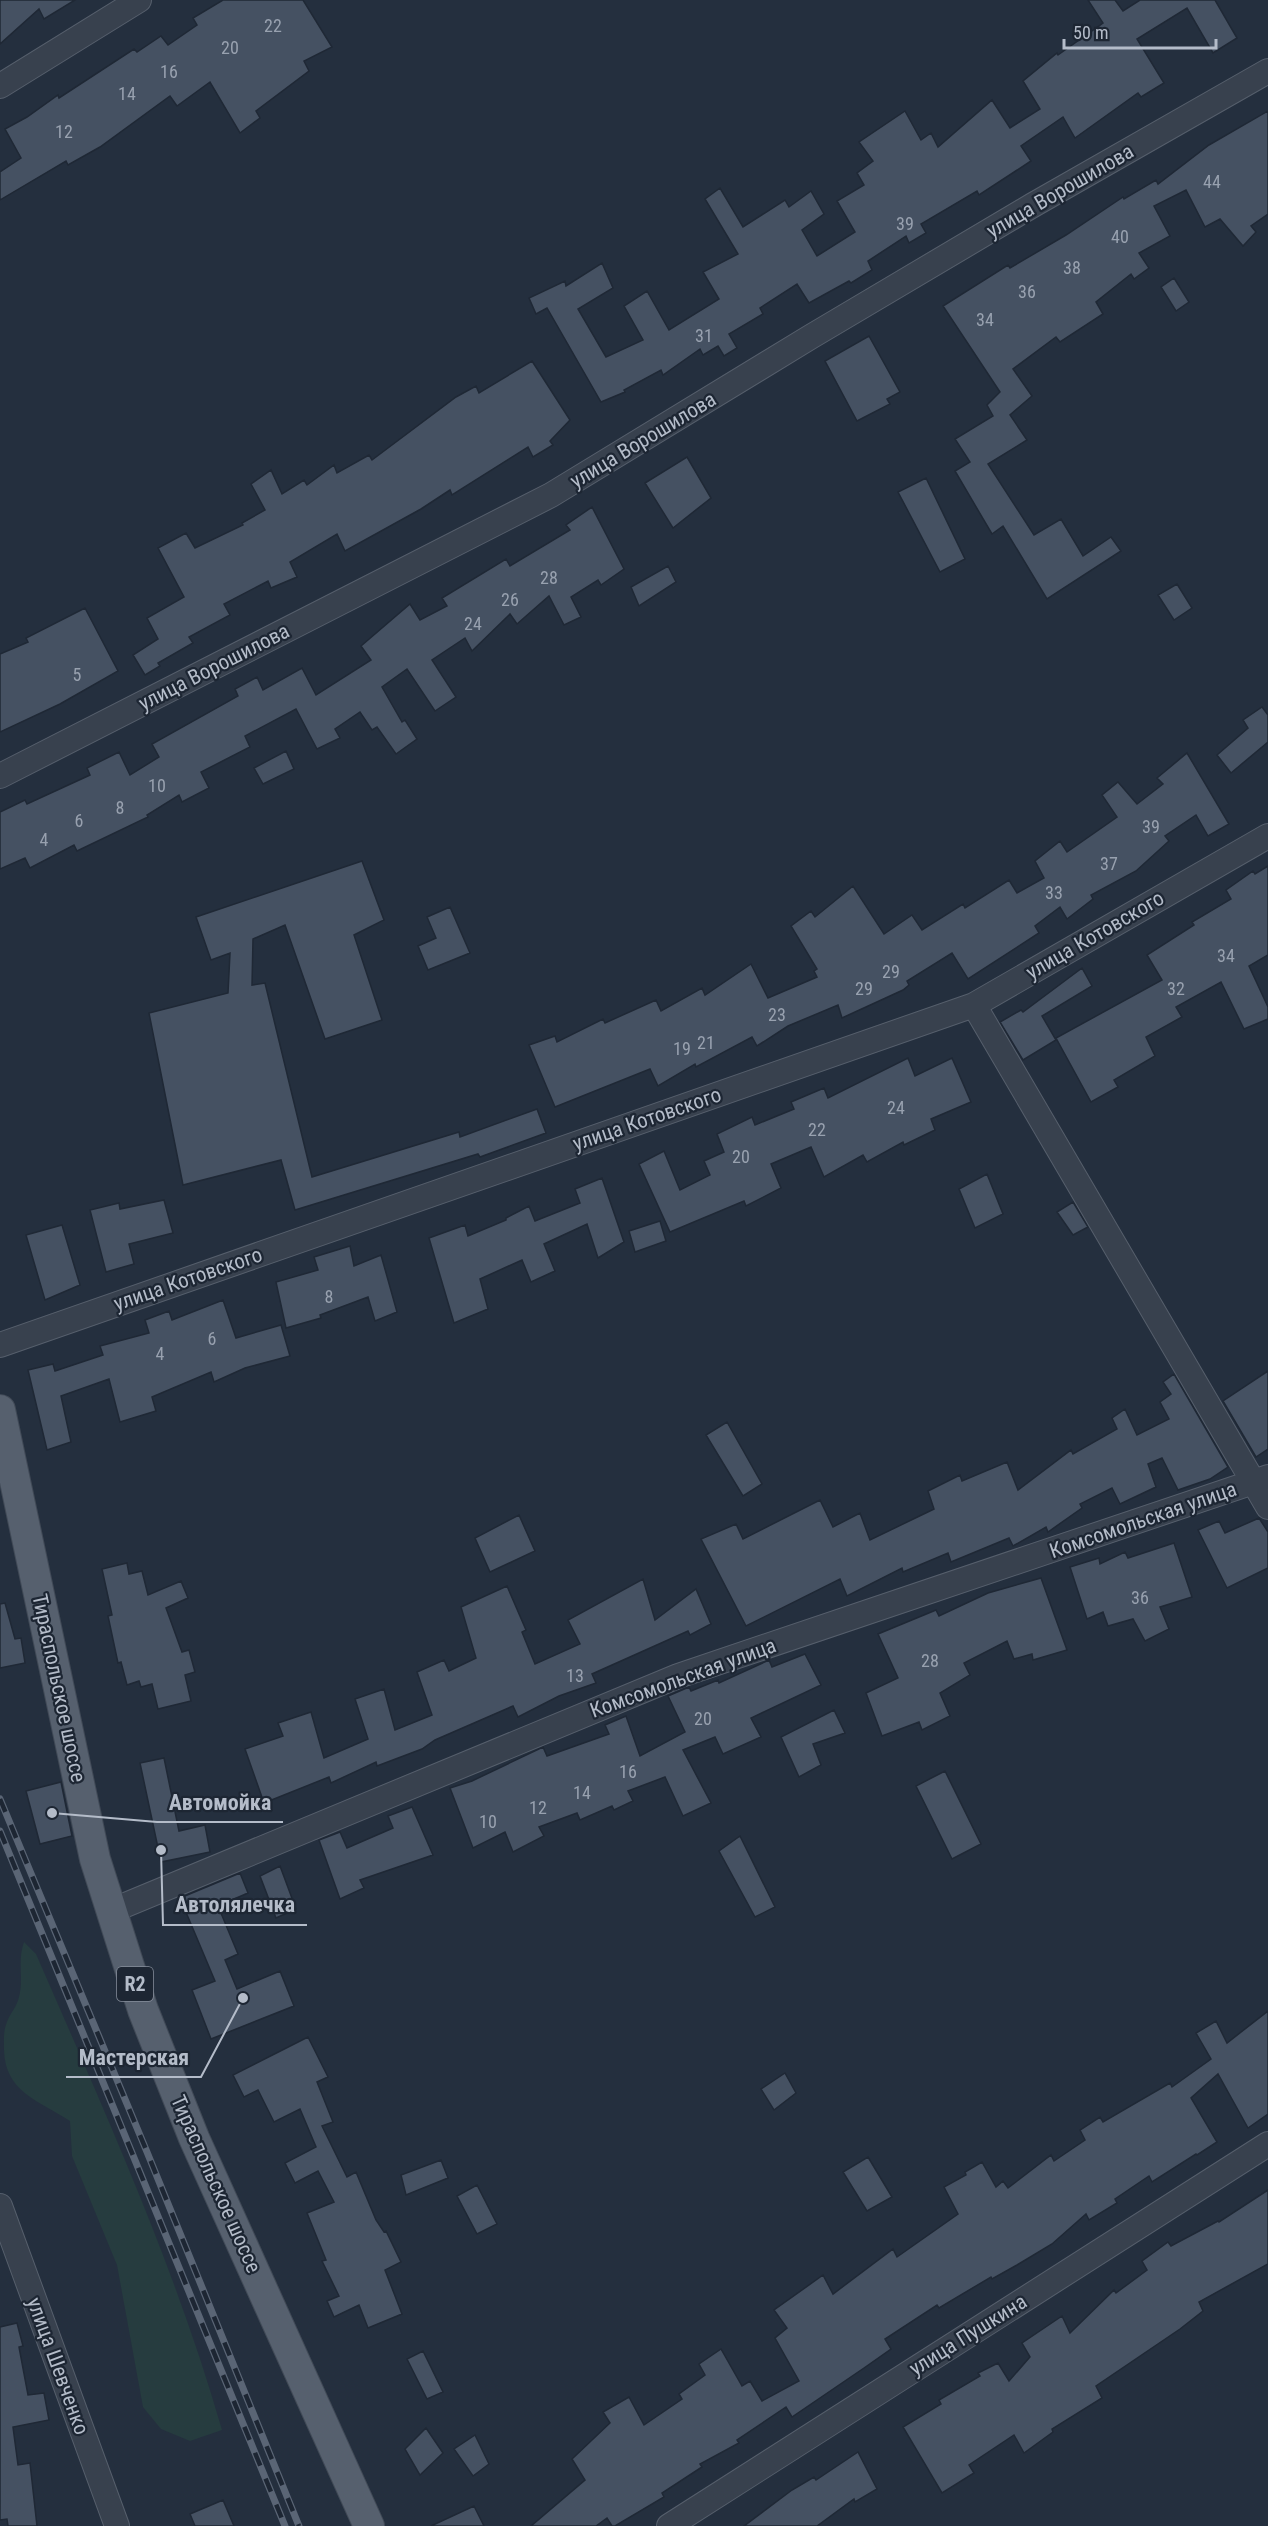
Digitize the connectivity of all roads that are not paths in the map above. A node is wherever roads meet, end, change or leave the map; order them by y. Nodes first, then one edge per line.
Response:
1 (139, 0) edge
2 (1268, 71) edge
3 (0, 86) edge
4 (0, 776) edge
5 (1268, 836) edge
6 (974, 1005) junction
7 (0, 1345) edge
8 (0, 1410) edge
9 (1261, 1480) edge
10 (1268, 1507) edge
11 (111, 1911) junction
12 (1268, 2144) edge
13 (0, 2206) edge
14 (117, 2526) edge
15 (369, 2526) edge
16 (669, 2526) edge

1 - 3 street
2 - 4 street, улица Ворошилова
5 - 6 street, улица Котовского
6 - 7 street, улица Котовского
6 - 9 street
8 - 11 main road, Тираспольское шоссе / R2
9 - 10 street
9 - 11 street, Комсомольская улица
11 - 15 main road, Тираспольское шоссе / R2
12 - 16 street, улица Пушкина
13 - 14 street, улица Шевченко

